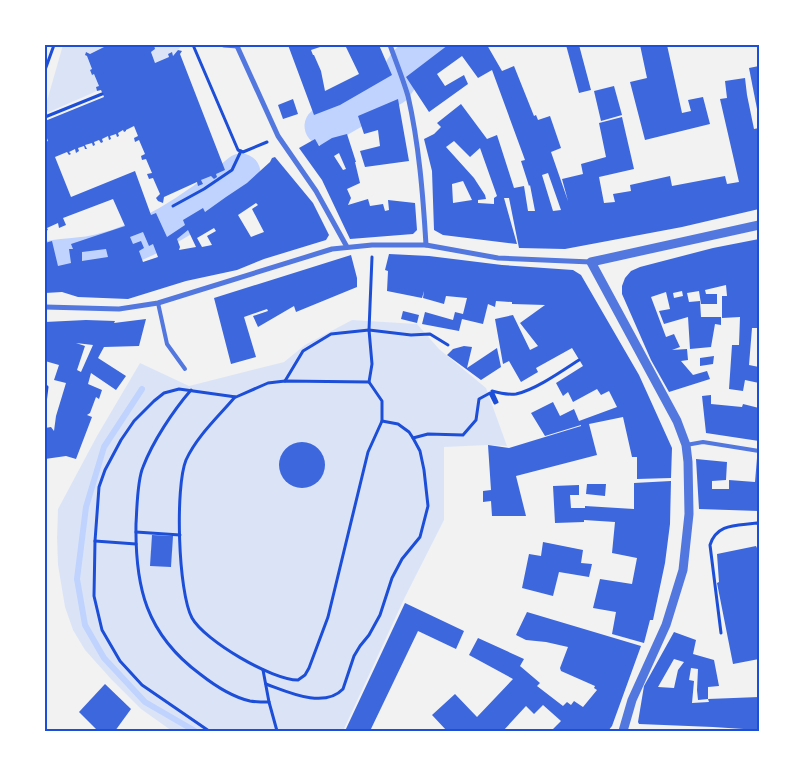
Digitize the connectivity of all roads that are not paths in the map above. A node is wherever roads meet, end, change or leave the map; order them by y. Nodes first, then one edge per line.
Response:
1 (224, 45) edge
2 (390, 45) edge
3 (238, 46) edge
4 (759, 225) edge
5 (426, 245) junction
6 (347, 247) junction
7 (591, 262) junction
8 (158, 303) junction
9 (45, 307) edge
10 (185, 369) dead end
11 (686, 445) junction
12 (759, 451) edge
13 (623, 731) edge

1 - 3 street
2 - 5 street
3 - 6 street
4 - 7 street
5 - 6 street
5 - 7 street
6 - 8 street
7 - 11 street
8 - 9 street
8 - 10 lane
11 - 12 lane
11 - 13 street

